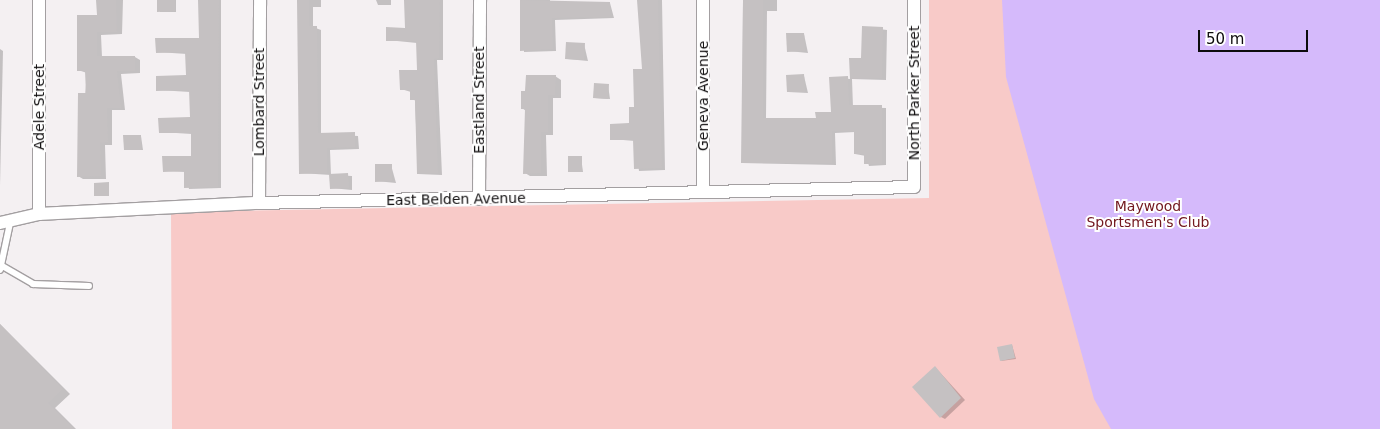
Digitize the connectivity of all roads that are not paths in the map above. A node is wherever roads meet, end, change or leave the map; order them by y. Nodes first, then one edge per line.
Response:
1 (39, 0) edge
2 (260, 0) edge
3 (480, 0) edge
4 (703, 0) edge
5 (914, 0) edge
6 (914, 187) joint
7 (703, 192) junction
8 (479, 199) junction
9 (259, 204) junction
10 (39, 214) junction
11 (5, 223) edge
12 (2, 268) edge
13 (90, 286) dead end

1 - 10 street, Adele Street
2 - 9 street, Lombard Street
3 - 8 street, Eastland Street
4 - 7 street, Geneva Avenue
5 - 6 street, North Parker Street
6 - 7 street, East Belden Avenue
7 - 8 street, East Belden Avenue
8 - 9 street, East Belden Avenue
9 - 10 street, East Belden Avenue
10 - 11 street, East Belden Avenue
11 - 12 lane
12 - 13 lane

